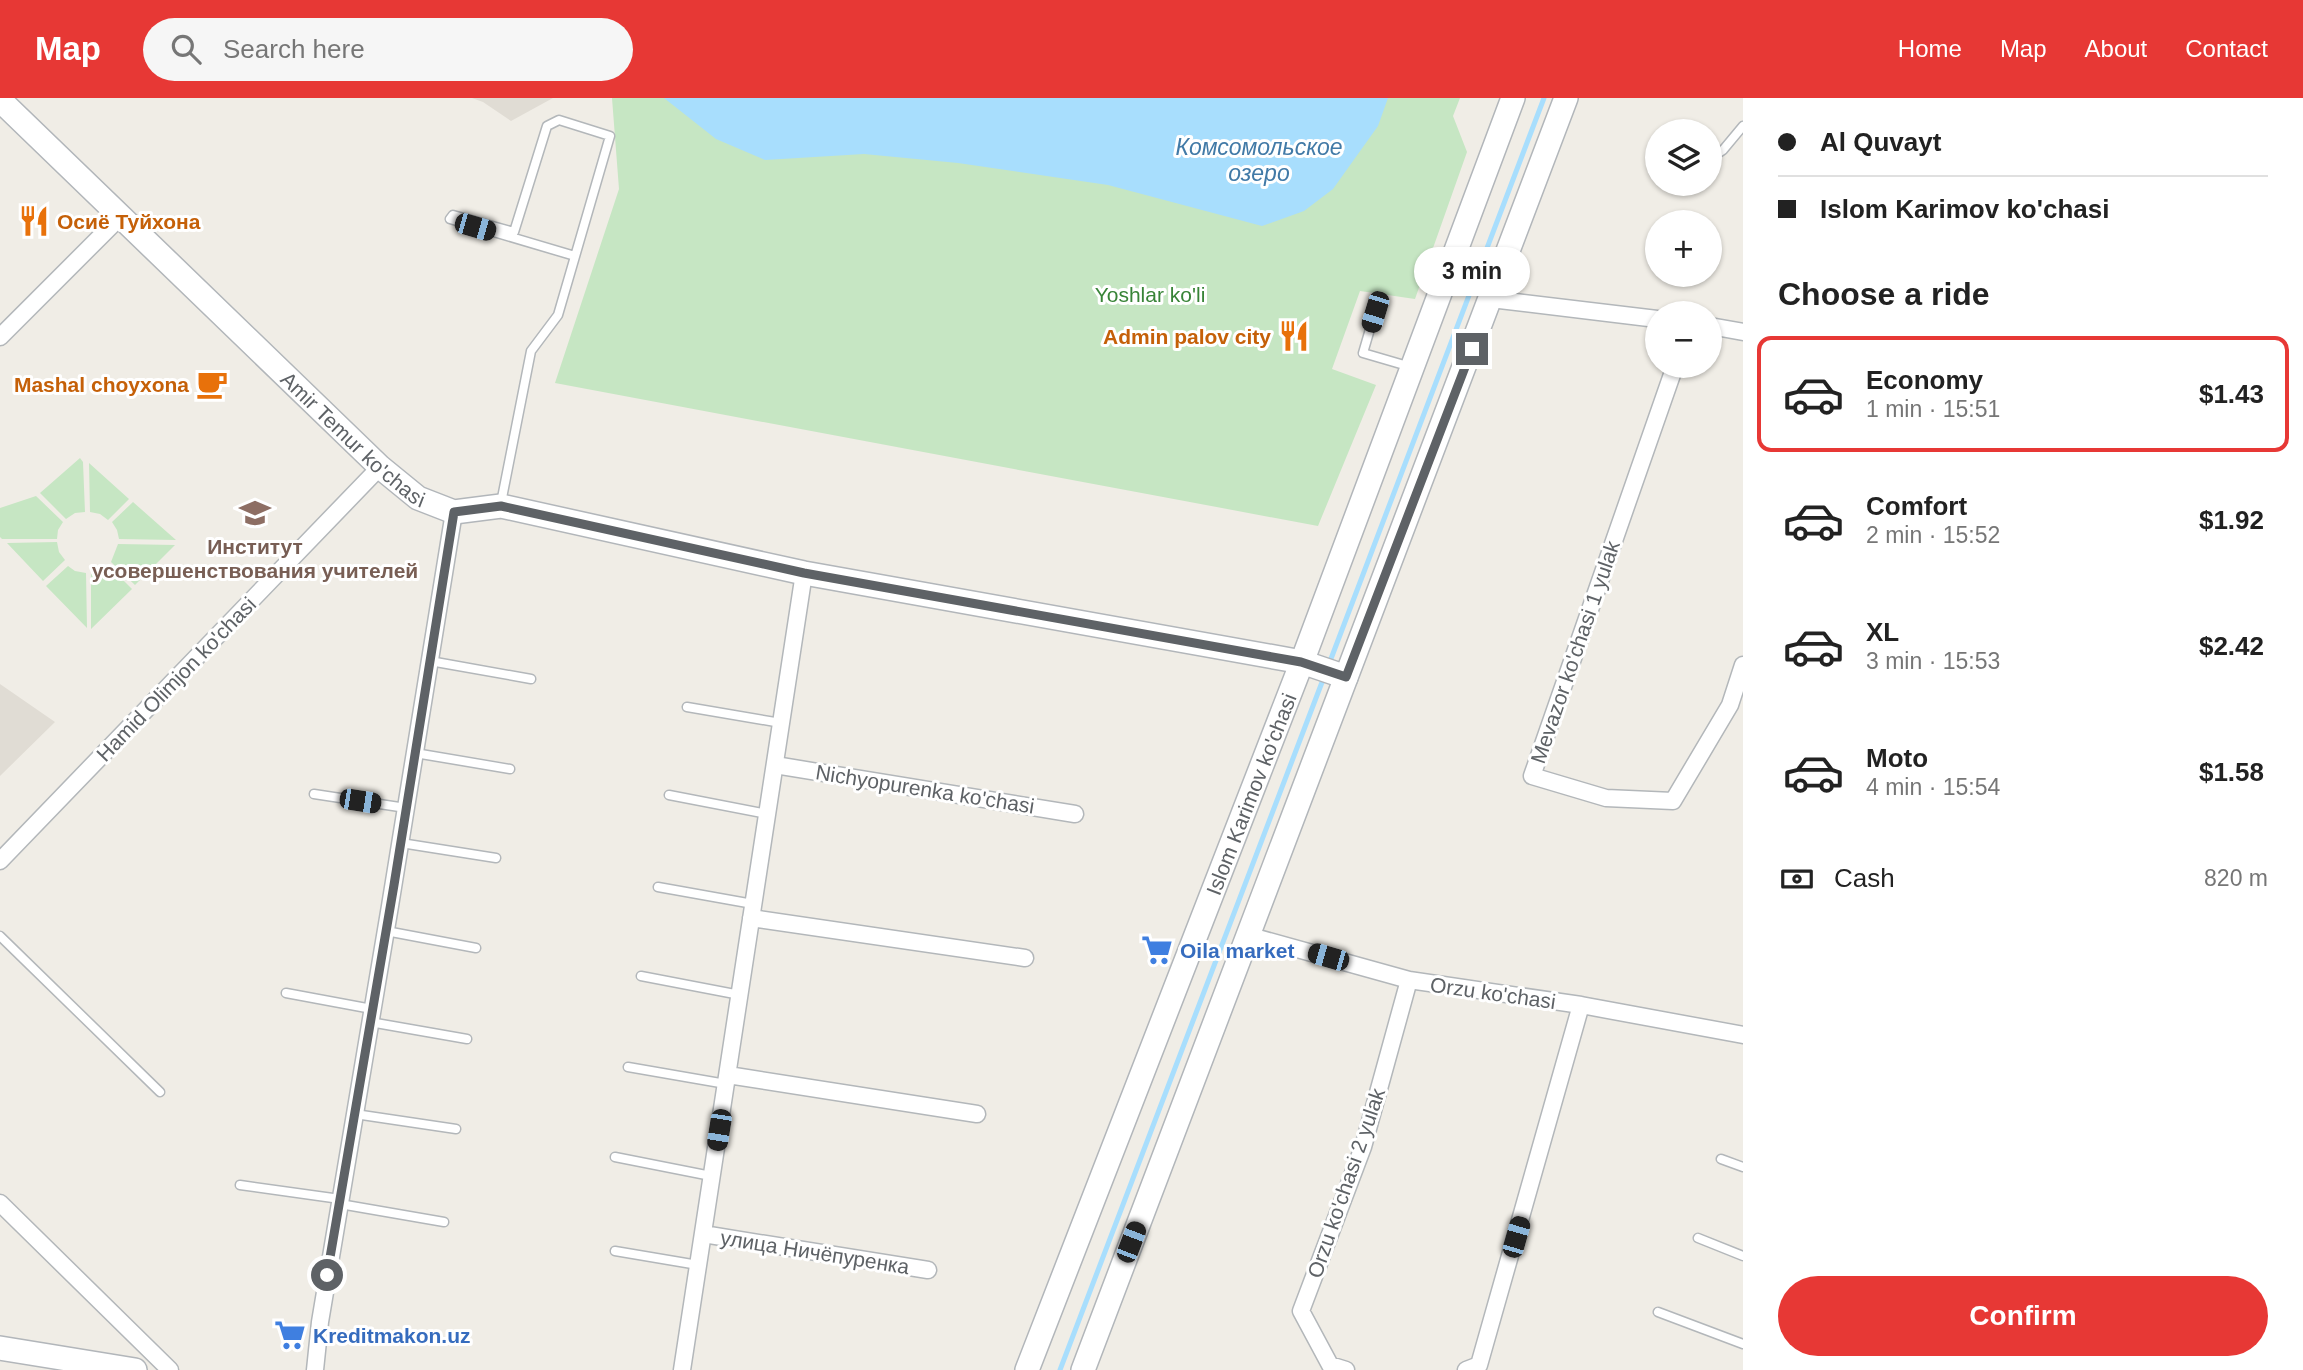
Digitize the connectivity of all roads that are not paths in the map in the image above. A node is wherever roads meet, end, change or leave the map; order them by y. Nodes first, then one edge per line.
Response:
1 (1513, 98) edge
2 (1566, 98) edge
3 (0, 100) edge
4 (1743, 126) edge
5 (1722, 151) edge
6 (120, 217) junction
7 (575, 256) junction
8 (1491, 299) junction
9 (1375, 312) dead end
10 (1645, 318) edge
11 (1722, 328) edge
12 (1743, 331) edge
13 (0, 337) edge
14 (1411, 367) junction
15 (1671, 378) edge
16 (380, 467) junction
17 (501, 506) junction
18 (454, 512) junction
19 (804, 573) junction
20 (430, 661) junction
21 (1301, 662) junction
22 (1743, 665) edge
23 (1346, 677) junction
24 (531, 680) dead end
25 (687, 707) dead end
26 (781, 723) junction
27 (415, 753) junction
28 (775, 765) junction
29 (510, 769) dead end
30 (314, 794) dead end
31 (670, 795) dead end
32 (406, 808) junction
33 (767, 814) junction
34 (1075, 814) dead end
35 (401, 844) junction
36 (496, 858) dead end
37 (0, 861) edge
38 (658, 887) dead end
39 (752, 911) junction
40 (386, 931) junction
41 (1247, 934) junction
42 (0, 936) edge
43 (476, 948) dead end
44 (1025, 958) dead end
45 (641, 976) dead end
46 (1409, 980) junction
47 (286, 993) dead end
48 (740, 995) junction
49 (1581, 1005) junction
50 (371, 1016) junction
51 (1743, 1035) edge
52 (467, 1039) dead end
53 (628, 1067) dead end
54 (727, 1079) junction
55 (160, 1092) dead end
56 (355, 1114) junction
57 (977, 1114) dead end
58 (456, 1129) dead end
59 (615, 1157) dead end
60 (1721, 1159) dead end
61 (1743, 1167) edge
62 (711, 1176) junction
63 (240, 1185) dead end
64 (340, 1202) junction
65 (0, 1203) edge
66 (444, 1222) dead end
67 (703, 1234) junction
68 (1698, 1238) dead end
69 (615, 1251) dead end
70 (1743, 1256) edge
71 (698, 1265) junction
72 (928, 1270) dead end
73 (1658, 1312) dead end
74 (1743, 1344) edge
75 (0, 1348) edge
76 (135, 1370) edge
77 (170, 1370) edge
78 (315, 1370) edge
79 (682, 1370) edge
80 (1027, 1370) edge
81 (1083, 1370) edge
82 (1346, 1370) edge
83 (1466, 1370) edge

1 - 14 main road, Islom Karimov ko'chasi
2 - 8 main road
3 - 6 main road, Amir Temur ko'chasi
4 - 5 lane
6 - 13 street
6 - 16 main road, Amir Temur ko'chasi
7 - 7 lane
7 - 17 lane
8 - 10 street
8 - 23 main road
9 - 14 lane
11 - 12 street
14 - 21 main road, Islom Karimov ko'chasi
15 - 22 street, Mevazor ko'chasi 1 yulak
16 - 18 main road, Amir Temur ko'chasi
16 - 37 street, Hamid Olimjon ko'chasi
17 - 18 main road, Amir Temur ko'chasi
17 - 19 main road, Amir Temur ko'chasi
18 - 20 street
19 - 21 main road, Amir Temur ko'chasi
19 - 26 street
20 - 24 lane
20 - 27 street
21 - 23 main road, Amir Temur ko'chasi
21 - 80 main road, Islom Karimov ko'chasi
23 - 41 main road
25 - 26 lane
26 - 28 street
27 - 29 lane
27 - 32 street
28 - 33 street
28 - 34 street, Nichyopurenka ko'chasi
30 - 32 lane
31 - 33 lane
32 - 35 street
33 - 39 street
35 - 36 lane
35 - 40 street
38 - 39 lane
39 - 44 street
39 - 48 street
40 - 43 lane
40 - 50 street
41 - 46 street, Orzu ko'chasi
41 - 81 main road
42 - 55 lane
45 - 48 lane
46 - 49 street, Orzu ko'chasi
46 - 82 street, Orzu ko'chasi 2 yulak
47 - 50 lane
48 - 54 street
49 - 51 street, Orzu ko'chasi
49 - 83 street
50 - 52 lane
50 - 56 street
53 - 54 lane
54 - 57 street
54 - 62 street
56 - 58 lane
56 - 64 street
59 - 62 lane
60 - 61 lane
62 - 67 street
63 - 64 lane
64 - 66 lane
64 - 78 street
65 - 77 street
67 - 71 street
67 - 72 street, улица Ничёпуренка
68 - 70 lane
69 - 71 lane
71 - 79 street
73 - 74 lane
75 - 76 main road

